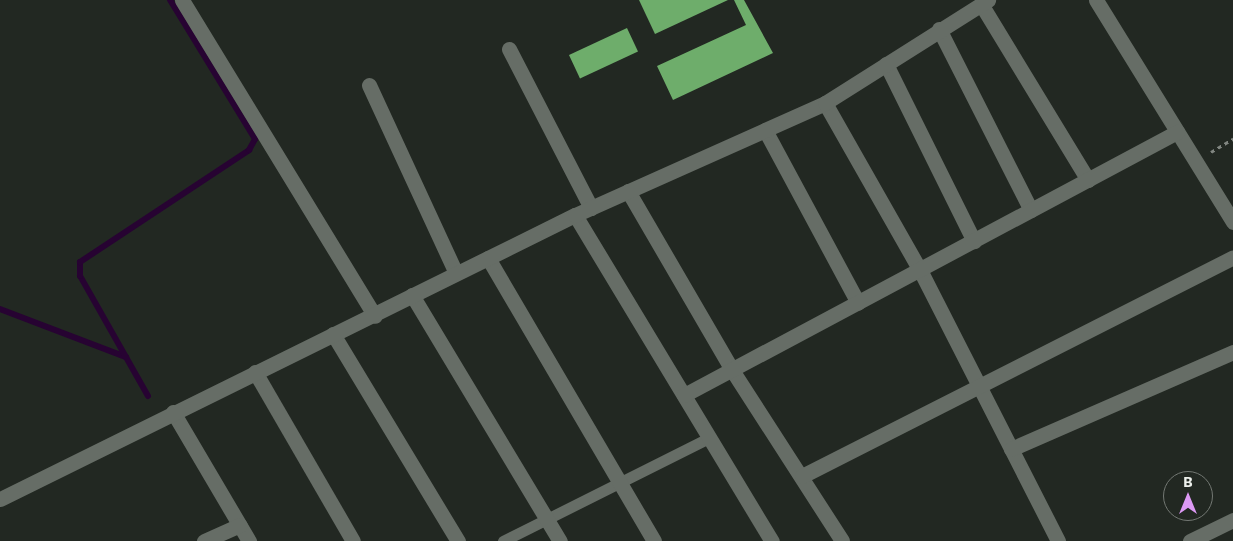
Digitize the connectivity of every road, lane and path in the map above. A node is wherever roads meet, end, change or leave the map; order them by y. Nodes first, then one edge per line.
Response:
1 (182, 0) edge
2 (1096, 0) edge
3 (985, 2) edge
4 (939, 29) junction
5 (509, 49) dead end
6 (886, 64) junction
7 (369, 85) dead end
8 (825, 103) junction
9 (765, 130) junction
10 (1177, 132) junction
11 (1233, 139) edge
12 (1195, 161) junction
13 (1088, 180) junction
14 (628, 191) junction
15 (591, 208) junction
16 (1031, 210) junction
17 (575, 215) junction
18 (1233, 222) edge
19 (974, 241) junction
20 (1233, 257) edge
21 (488, 258) junction
22 (920, 270) junction
23 (456, 273) junction
24 (412, 295) junction
25 (858, 303) junction
26 (375, 316) junction
27 (333, 334) junction
28 (1233, 352) edge
29 (732, 370) junction
30 (255, 372) junction
31 (979, 386) junction
32 (684, 395) junction
33 (173, 412) junction
34 (709, 438) junction
35 (1011, 449) junction
36 (802, 476) junction
37 (620, 483) junction
38 (0, 499) edge
39 (547, 520) junction
40 (1233, 520) edge
41 (240, 525) junction
42 (1213, 535) edge
43 (204, 541) edge
44 (249, 541) edge
45 (353, 541) edge
46 (458, 541) edge
47 (503, 541) edge
48 (560, 541) edge
49 (654, 541) edge
50 (772, 541) edge
51 (842, 541) edge
52 (1058, 541) edge
53 (1190, 541) edge

1 - 26 street
2 - 10 street
3 - 4 street
3 - 13 street
4 - 6 street
4 - 16 street
5 - 15 street
6 - 8 street
6 - 19 street
7 - 23 street
8 - 9 street
8 - 22 street
9 - 14 street
9 - 25 street
10 - 12 street
10 - 13 street
11 - 12 path
12 - 18 street
13 - 16 street
14 - 15 street
14 - 29 street
15 - 17 street
16 - 19 street
17 - 21 street
17 - 32 street
19 - 22 street
20 - 31 street
21 - 23 street
21 - 37 street
22 - 25 street
22 - 31 street
23 - 24 street
24 - 26 street
24 - 39 street
25 - 29 street
26 - 27 street
27 - 30 street
27 - 46 street
28 - 35 street
29 - 32 street
29 - 36 street
30 - 33 street
30 - 45 street
31 - 35 street
31 - 36 street
32 - 34 street
33 - 38 street
33 - 41 street
34 - 37 lane
34 - 50 street
35 - 52 street
36 - 51 street
37 - 39 lane
37 - 49 street
39 - 47 lane
39 - 48 street
40 - 42 street
41 - 43 street
41 - 44 street
42 - 53 street

